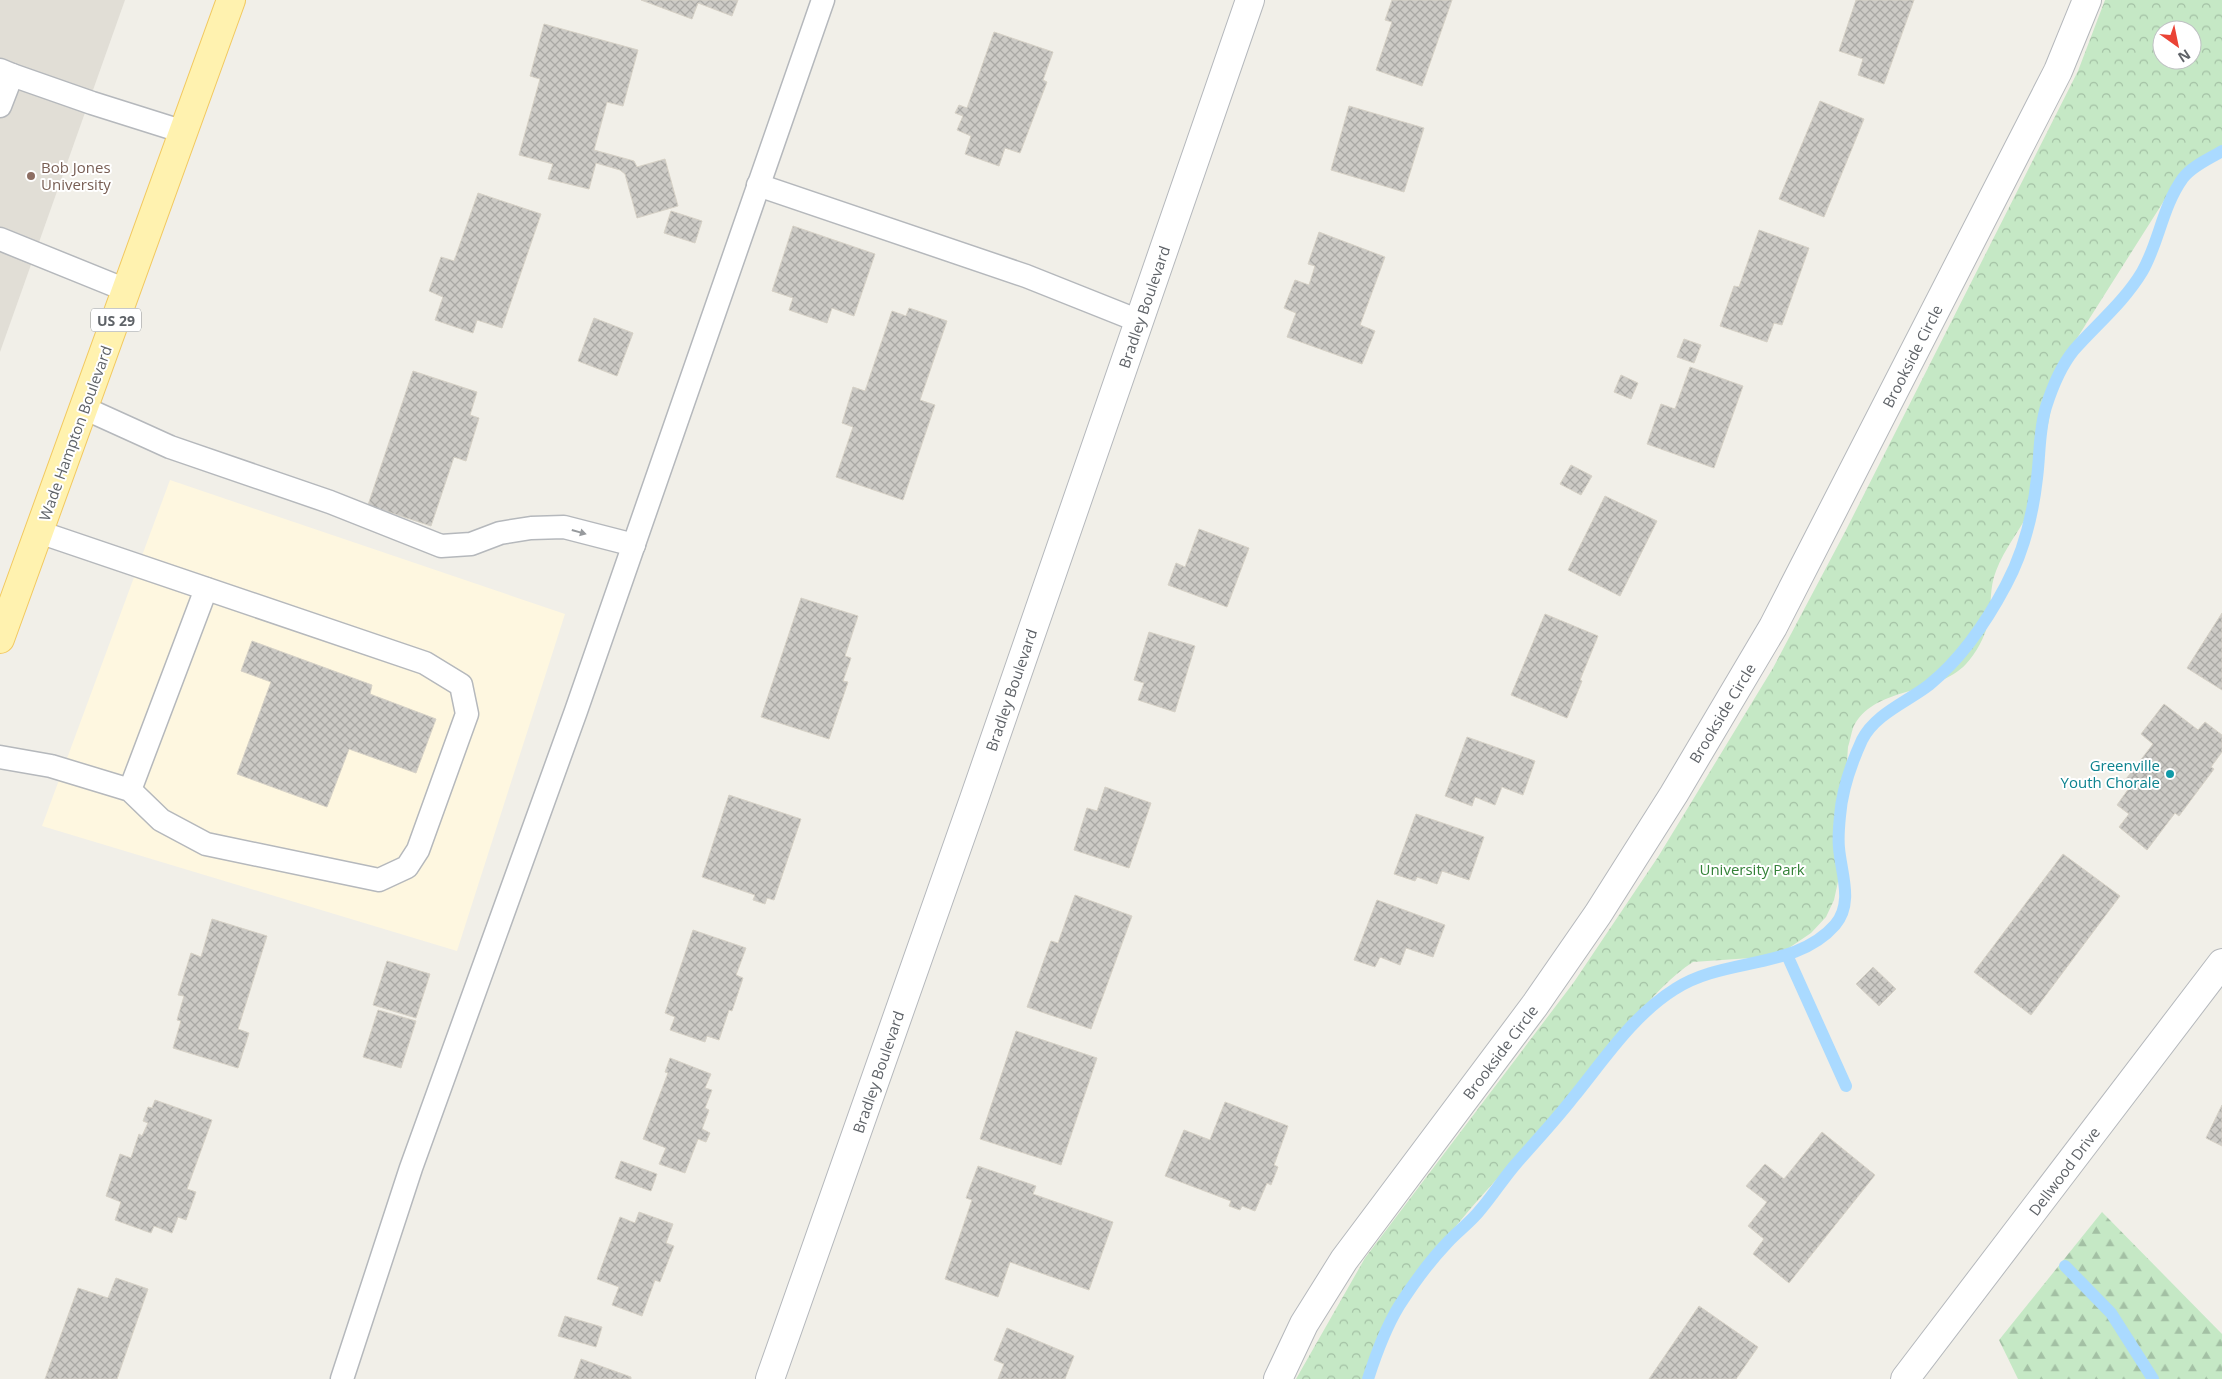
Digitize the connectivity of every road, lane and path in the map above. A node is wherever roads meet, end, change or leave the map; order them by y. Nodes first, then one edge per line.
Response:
1 (231, 0) edge
2 (823, 0) edge
3 (1250, 0) edge
4 (2087, 0) edge
5 (6, 72) edge
6 (0, 106) edge
7 (184, 132) junction
8 (758, 185) junction
9 (0, 239) edge
10 (126, 290) junction
11 (1139, 321) junction
12 (84, 408) junction
13 (39, 532) junction
14 (634, 545) junction
15 (206, 589) junction
16 (2, 628) edge
17 (0, 757) edge
18 (130, 790) junction
19 (2222, 963) edge
20 (342, 1379) edge
21 (770, 1379) edge
22 (1278, 1379) edge
23 (1905, 1379) edge

1 - 7 main road, Wade Hampton Boulevard / US 29
2 - 8 lane
3 - 11 street, Bradley Boulevard
4 - 22 street, Brookside Circle
5 - 6 lane
5 - 7 lane
7 - 10 main road, Wade Hampton Boulevard / US 29
8 - 11 lane
8 - 14 lane
9 - 10 lane
10 - 12 main road, Wade Hampton Boulevard / US 29
11 - 21 street, Bradley Boulevard
12 - 13 main road, Wade Hampton Boulevard / US 29
12 -> 14 lane
13 - 15 lane
13 - 16 main road, Wade Hampton Boulevard / US 29
14 - 20 lane
15 - 18 lane
15 - 18 lane
17 - 18 lane
19 - 23 street, Dellwood Drive

